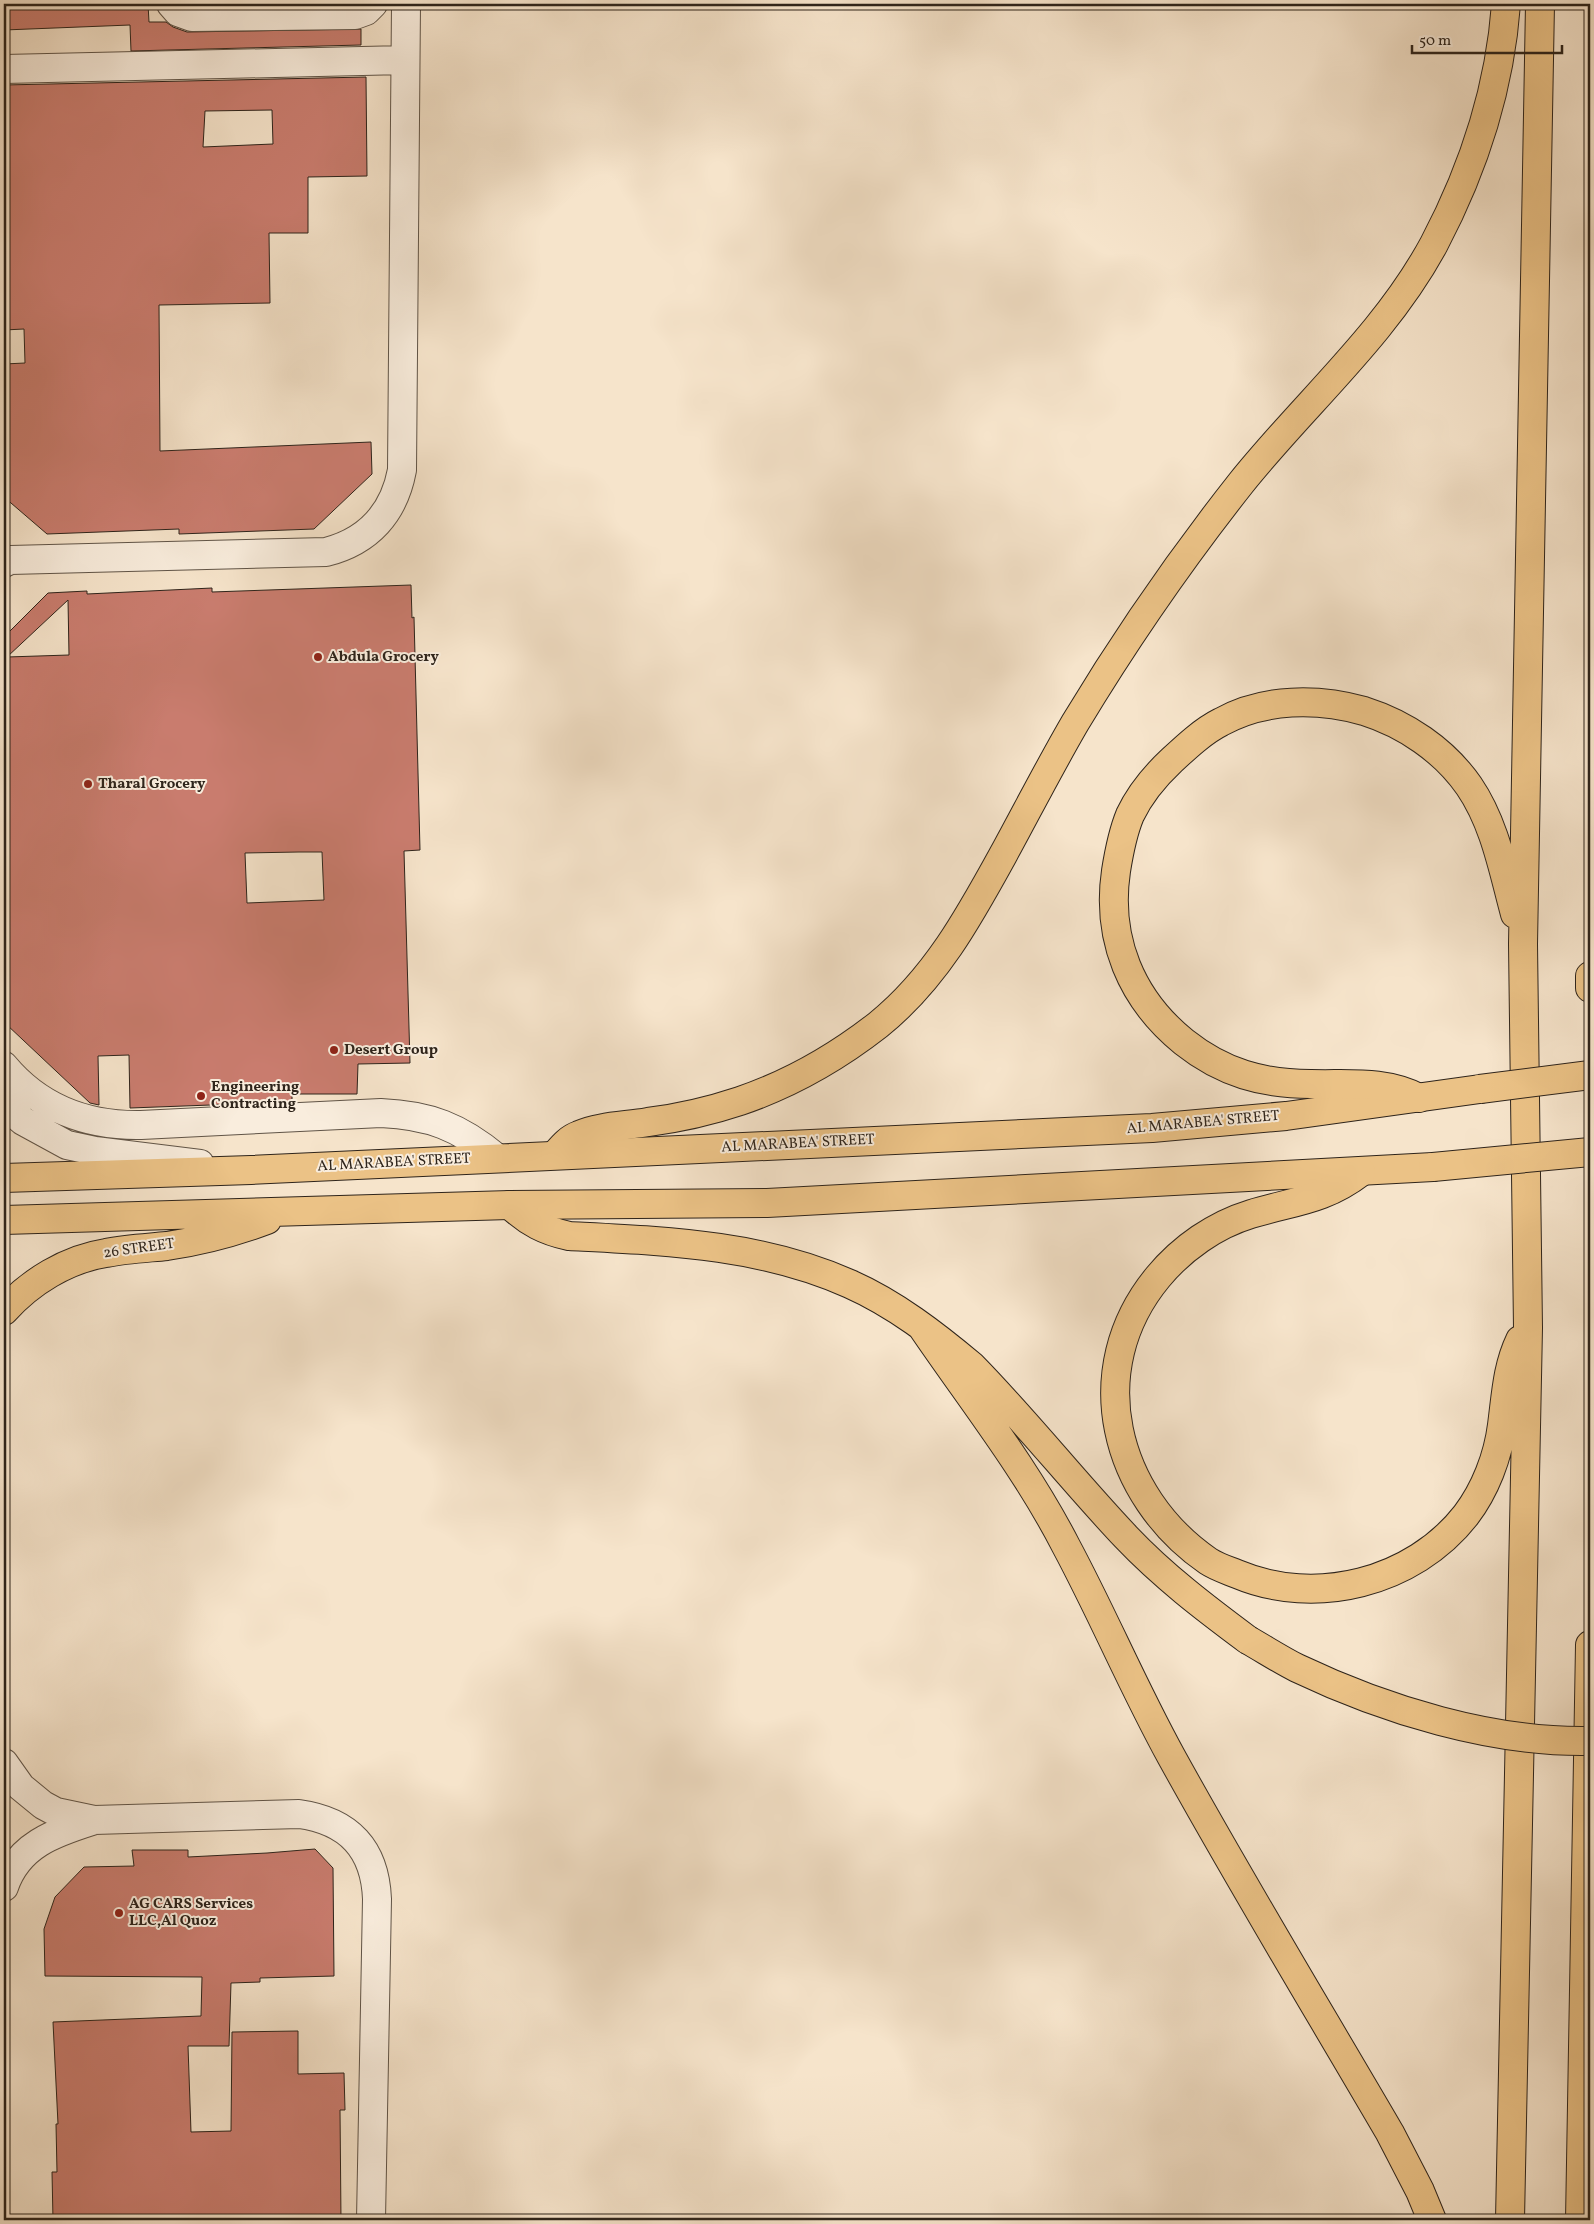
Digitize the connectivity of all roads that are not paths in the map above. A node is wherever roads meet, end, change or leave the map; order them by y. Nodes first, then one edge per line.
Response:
1 (171, 4) edge
2 (373, 4) edge
3 (406, 4) edge
4 (1506, 4) edge
5 (1540, 4) edge
6 (405, 60) junction
7 (4, 69) edge
8 (6, 560) edge
9 (1523, 944) junction
10 (1590, 976) edge
11 (1590, 988) edge
12 (4, 1066) edge
13 (1590, 1075) edge
14 (1419, 1098) junction
15 (4, 1105) edge
16 (1590, 1152) edge
17 (555, 1155) junction
18 (497, 1158) junction
19 (251, 1170) junction
20 (1361, 1172) junction
21 (4, 1178) edge
22 (510, 1205) junction
23 (287, 1212) junction
24 (4, 1220) edge
25 (4, 1311) edge
26 (922, 1327) junction
27 (1528, 1328) junction
28 (1590, 1645) edge
29 (1590, 1741) edge
30 (4, 1763) edge
31 (94, 1820) junction
32 (4, 1887) edge
33 (371, 2220) edge
34 (1432, 2220) edge
35 (1510, 2220) edge
36 (1580, 2220) edge

1 - 2 street
3 - 6 street
4 - 17 main road
5 - 9 main road
6 - 7 street
6 - 8 street
9 - 14 main road
9 - 27 main road
10 - 11 main road
12 - 18 street
13 - 14 main road, AL MARABEA' STREET, bridge
14 - 17 main road, AL MARABEA' STREET
15 - 19 street
16 - 20 main road, bridge
17 - 18 main road, AL MARABEA' STREET
18 - 19 main road, AL MARABEA' STREET
19 - 21 main road, AL MARABEA' STREET
20 - 22 main road
20 - 27 main road
22 - 23 main road
22 - 26 main road
23 - 24 main road
23 - 25 main road, 26 STREET
26 - 29 main road, bridge
26 - 34 main road
27 - 35 main road
28 - 36 main road
30 - 31 street
31 - 32 street
31 - 33 street

